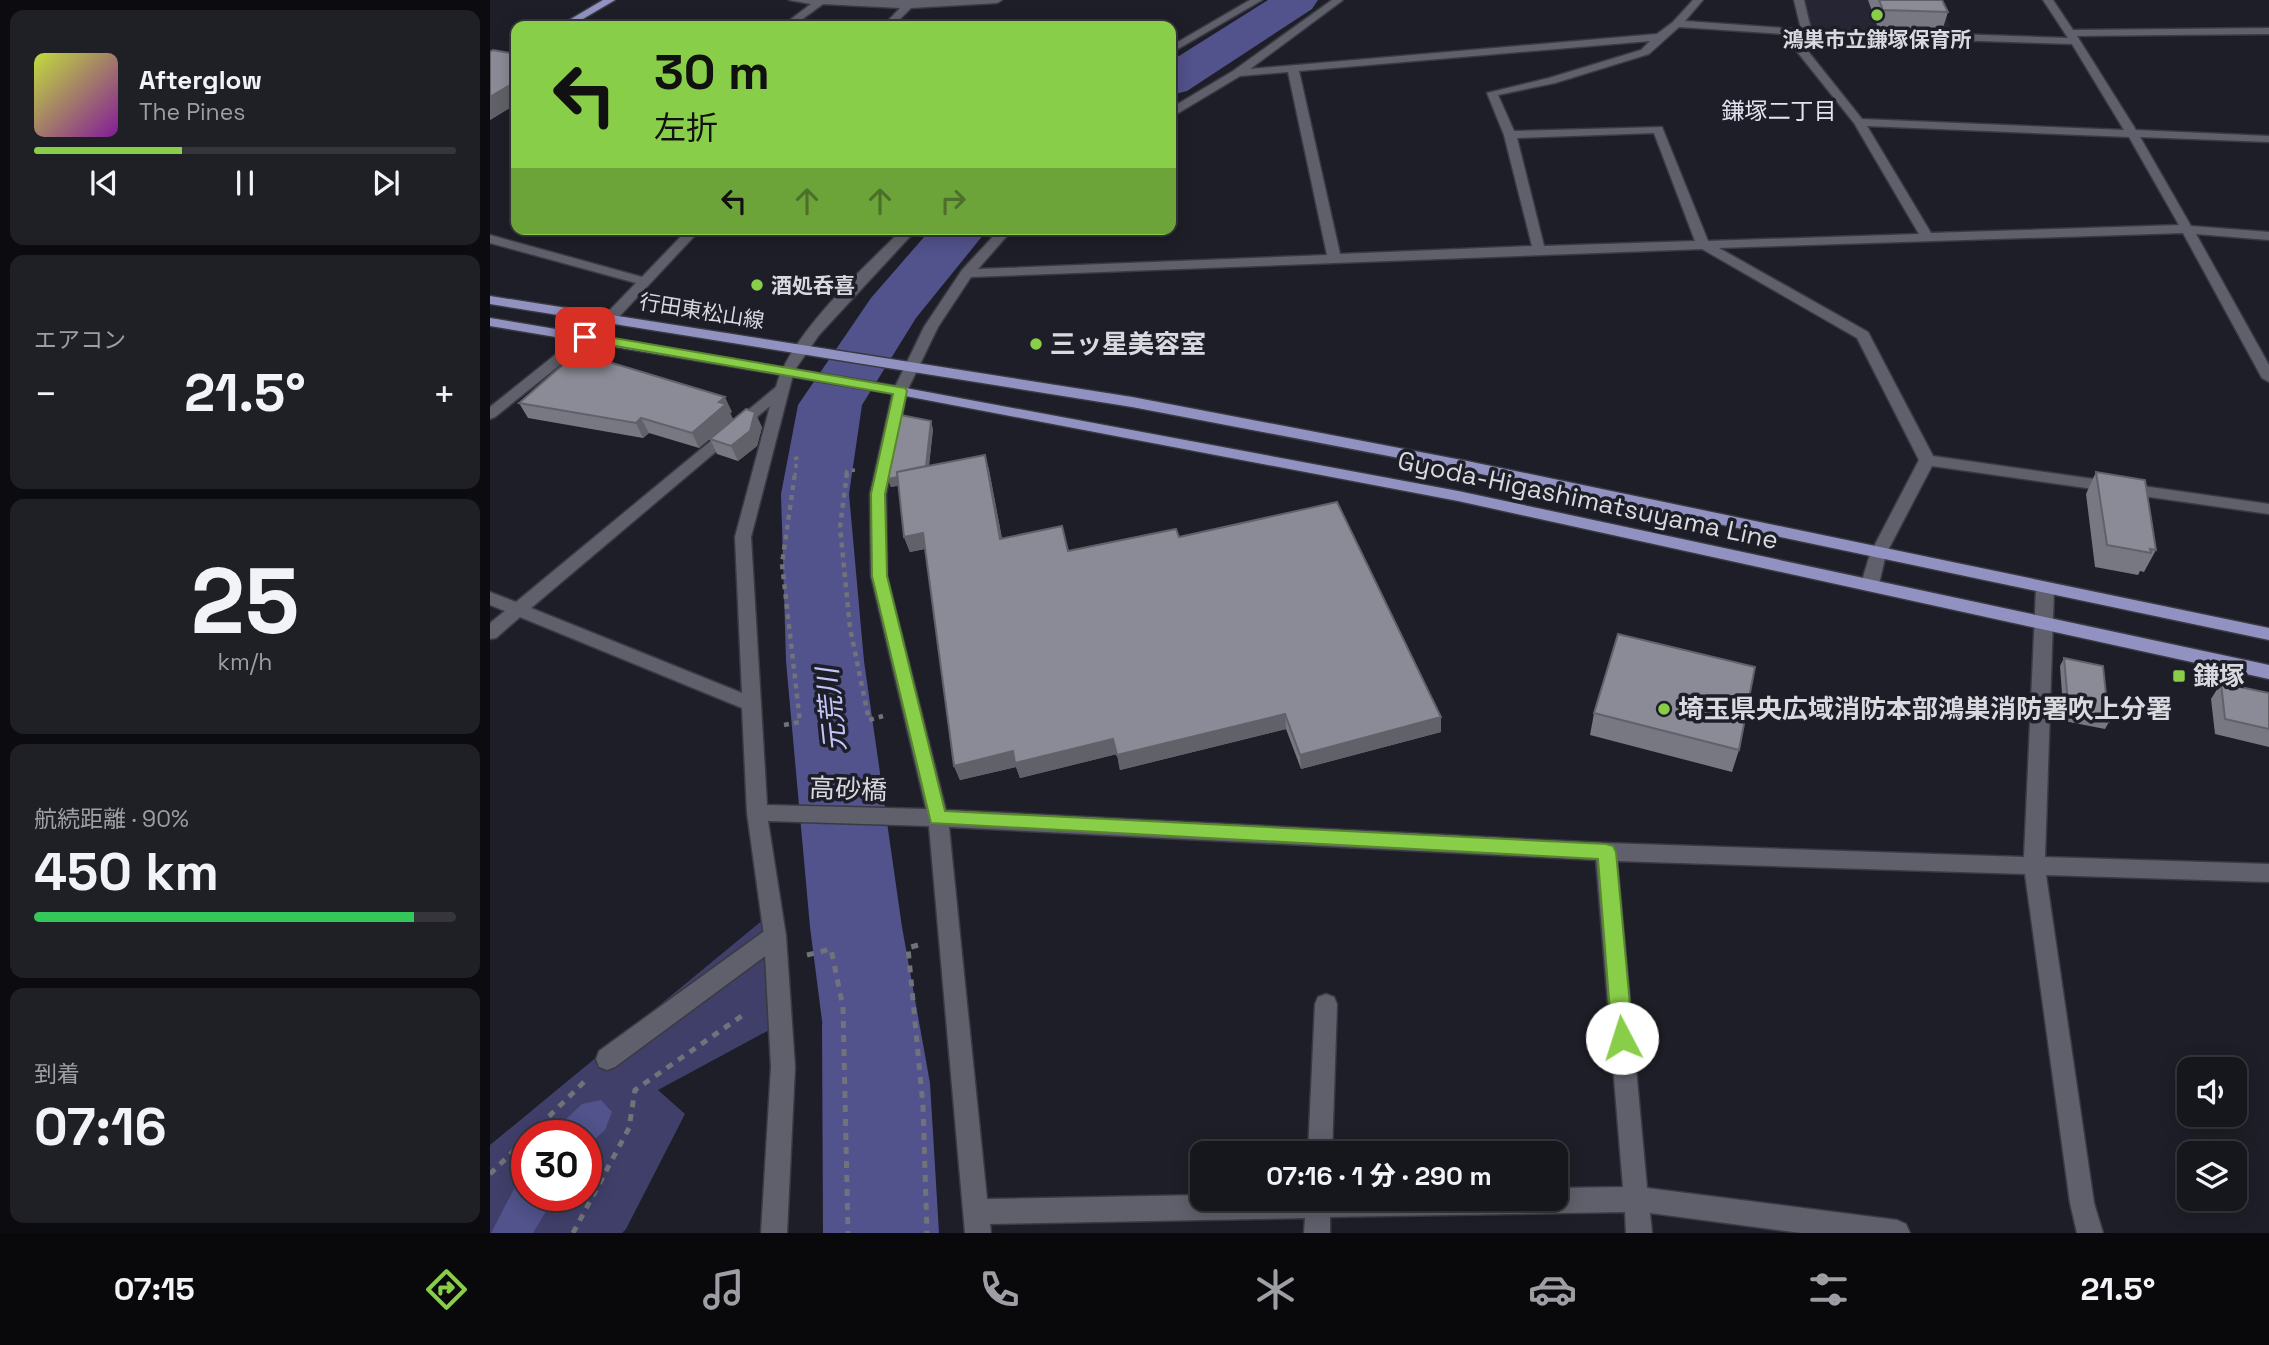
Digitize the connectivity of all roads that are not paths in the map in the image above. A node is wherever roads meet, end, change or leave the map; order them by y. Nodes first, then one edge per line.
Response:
1 (610, 0) edge
2 (794, 0) edge
3 (997, 0) edge
4 (1257, 0) edge
5 (1338, 0) edge
6 (1699, 0) edge
7 (1799, 0) edge
8 (2048, 0) edge
9 (821, 1) edge
10 (910, 3) edge
11 (573, 21) edge
12 (794, 21) edge
13 (893, 21) edge
14 (1677, 24) junction
15 (1786, 31) junction
16 (2269, 31) edge
17 (1807, 32) junction
18 (1660, 37) junction
19 (2073, 37) junction
20 (1176, 47) edge
21 (1293, 68) junction
22 (1237, 73) junction
23 (1176, 110) edge
24 (1859, 122) junction
25 (2129, 132) junction
26 (1510, 135) junction
27 (2269, 139) edge
28 (2187, 229) junction
29 (689, 235) edge
30 (905, 235) edge
31 (1002, 235) edge
32 (2269, 236) edge
33 (490, 239) edge
34 (1928, 239) junction
35 (1703, 244) junction
36 (1539, 250) junction
37 (1335, 260) junction
38 (967, 273) junction
39 (645, 282) junction
40 (490, 300) edge
41 (610, 318) junction
42 (490, 322) edge
43 (585, 337) junction
44 (2252, 349) junction
45 (808, 350) junction
46 (2269, 350) edge
47 (909, 366) junction
48 (794, 372) junction
49 (2269, 378) edge
50 (780, 390) junction
51 (897, 390) junction
52 (490, 414) edge
53 (1927, 460) junction
54 (2269, 509) edge
55 (1878, 554) junction
56 (1870, 584) junction
57 (2045, 589) junction
58 (490, 598) edge
59 (516, 611) junction
60 (2044, 622) junction
61 (490, 633) edge
62 (2269, 634) edge
63 (2269, 672) edge
64 (751, 704) junction
65 (757, 813) junction
66 (937, 818) junction
67 (1606, 852) junction
68 (2034, 864) junction
69 (2269, 873) edge
70 (775, 936) junction
71 (1326, 1004) dead end
72 (607, 1059) road end
73 (1321, 1141) edge
74 (1636, 1199) junction
75 (1568, 1200) edge
76 (1190, 1210) edge
77 (1318, 1211) edge
78 (977, 1223) edge
79 (774, 1233) edge
80 (1317, 1233) edge
81 (1639, 1233) edge
82 (1897, 1233) edge
83 (2090, 1233) edge

1 - 11 main road
2 - 9 street
3 - 10 street
4 - 20 street
5 - 22 street
6 - 14 street
7 - 17 street
8 - 19 street
9 - 10 street
9 - 12 street
10 - 13 street
14 - 15 street
14 - 18 street
15 - 17 street
15 - 24 street
16 - 19 street
17 - 19 street
18 - 21 street
18 - 26 street
19 - 25 street
21 - 22 street
21 - 37 street
22 - 23 street
24 - 25 street
24 - 34 street
25 - 27 street
25 - 28 street
26 - 35 street
26 - 36 street
28 - 32 street
28 - 34 street
28 - 44 street
29 - 39 street
30 - 45 street
31 - 38 street
33 - 39 street
34 - 35 street
35 - 36 street
35 - 53 street
36 - 37 street
37 - 38 street
38 - 47 street
39 - 41 street
40 - 41 main road, 行田東松山線
41 - 43 street
41 - 45 main road, 行田東松山線
42 - 43 main road, 行田東松山線
43 - 48 main road, 行田東松山線
43 - 52 street
44 - 46 street
44 - 49 street
45 - 47 main road, 行田東松山線
45 - 48 street
47 - 51 street
47 - 55 main road, Gyoda-Higashimatsuyama Line
48 - 50 street
48 - 51 main road, 行田東松山線
50 - 59 street
50 - 64 street
51 - 56 main road, Gyoda-Higashimatsuyama Line
51 - 66 street
53 - 54 street
53 - 55 street
55 - 56 street
55 - 57 main road, Gyoda-Higashimatsuyama Line
56 - 60 main road, Gyoda-Higashimatsuyama Line
57 - 60 street
57 - 62 main road, Gyoda-Higashimatsuyama Line
58 - 59 street
59 - 61 street
59 - 64 street
60 - 63 main road, Gyoda-Higashimatsuyama Line
60 - 68 street
64 - 65 street
65 - 66 street, 高砂橋
65 - 70 street
66 - 67 street, 高砂橋
66 - 78 street
67 - 68 street, 高砂橋
67 - 74 street
68 - 69 street, 高砂橋
68 - 83 street
70 - 72 street
70 - 79 street
71 - 73 street
74 - 75 street
74 - 81 street
74 - 82 street
76 - 78 street
77 - 80 street

